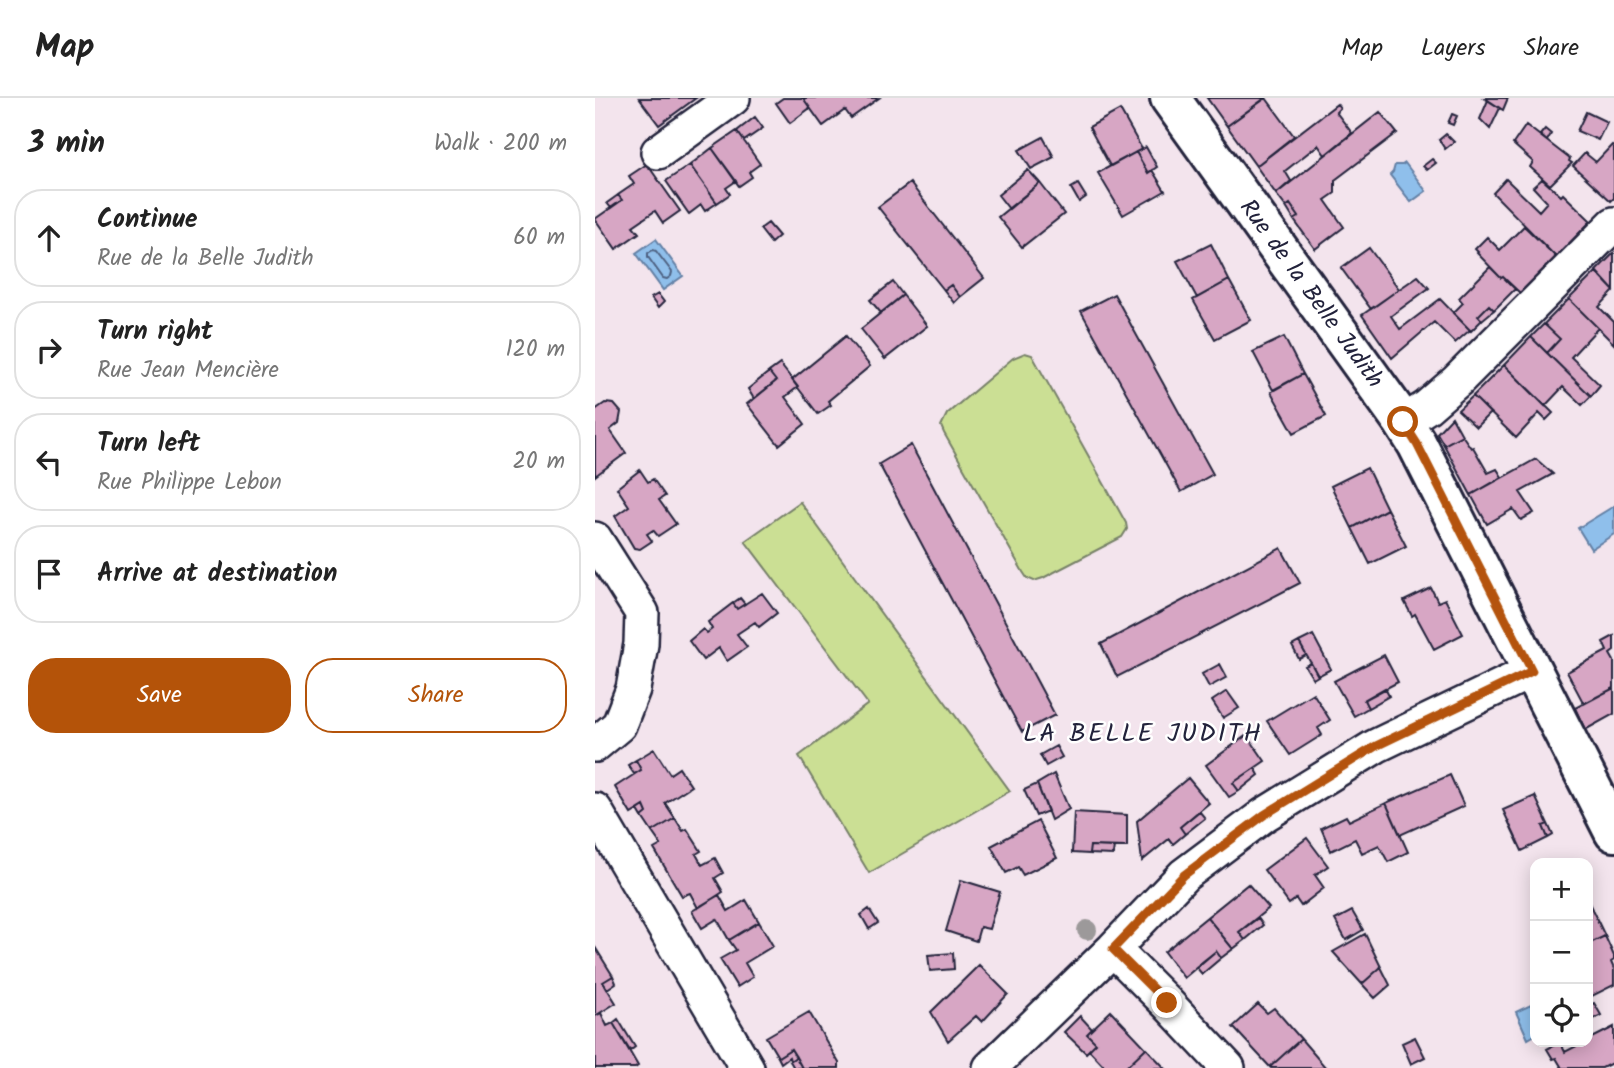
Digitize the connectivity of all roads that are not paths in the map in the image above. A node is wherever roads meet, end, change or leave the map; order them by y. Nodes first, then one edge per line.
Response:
1 (733, 98) edge
2 (1171, 98) edge
3 (658, 152) dead end
4 (1614, 224) edge
5 (1403, 422) junction
6 (595, 539) edge
7 (1532, 671) junction
8 (595, 745) edge
9 (595, 810) edge
10 (1614, 832) edge
11 (1113, 949) junction
12 (747, 1068) edge
13 (990, 1068) edge
14 (1228, 1068) edge

1 - 3 street
2 - 5 street, Rue de la Belle Judith
4 - 5 street
5 - 7 street, Rue de la Belle Judith
6 - 8 street
7 - 10 street, Rue de la Belle Judith
7 - 11 street
9 - 12 street
11 - 13 street
11 - 14 street

